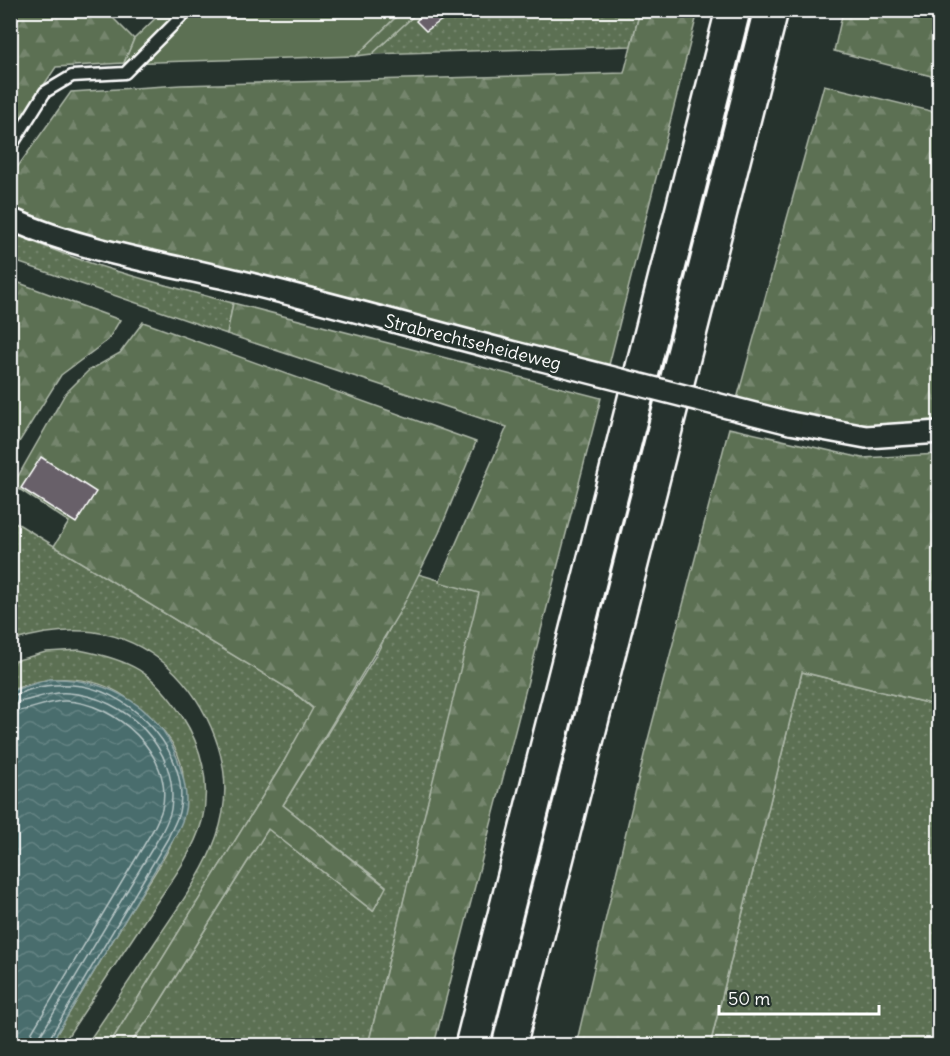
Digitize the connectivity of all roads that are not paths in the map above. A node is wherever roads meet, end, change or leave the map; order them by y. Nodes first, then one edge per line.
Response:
1 (188, 10) edge
2 (733, 10) edge
3 (771, 10) edge
4 (10, 148) edge
5 (10, 219) edge
6 (939, 432) edge
7 (472, 1046) edge
8 (509, 1046) edge

1 - 4 lane
2 - 7 highway
3 - 8 highway
5 - 6 street, Strabrechtseheideweg, bridge

